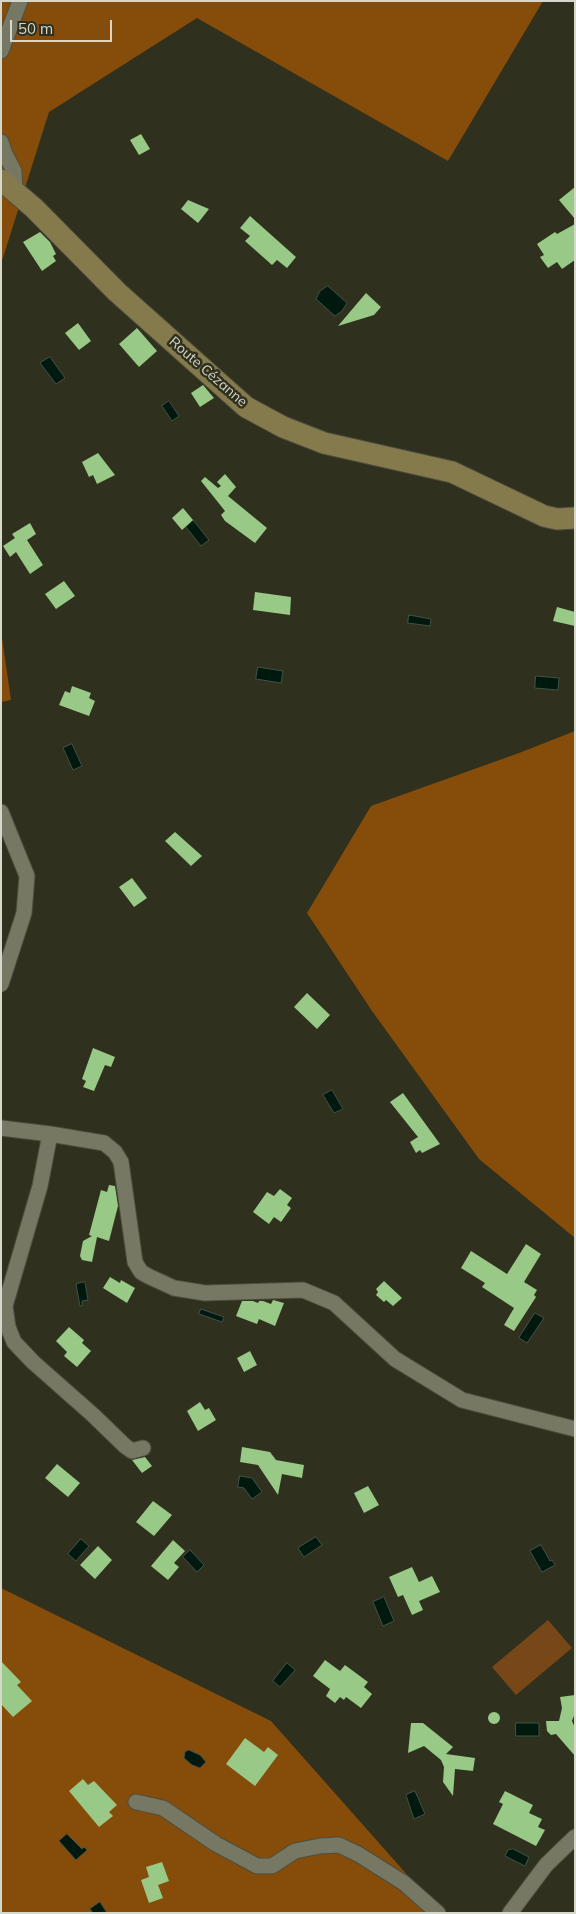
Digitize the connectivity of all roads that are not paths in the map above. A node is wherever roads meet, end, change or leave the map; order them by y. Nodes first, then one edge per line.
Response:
1 (20, 1) edge
2 (1, 50) edge
3 (1, 142) edge
4 (8, 186) edge
5 (575, 518) edge
6 (1, 812) edge
7 (1, 984) edge
8 (1, 1128) edge
9 (50, 1134) junction
10 (5, 1328) edge
11 (575, 1429) edge
12 (143, 1448) dead end
13 (136, 1802) dead end
14 (575, 1837) edge
15 (438, 1913) edge
16 (510, 1913) edge

1 - 2 street
3 - 4 street
4 - 5 street, Route Cézanne
6 - 7 street
8 - 9 street
9 - 10 street
9 - 11 street
10 - 12 street
13 - 15 street
14 - 16 street

